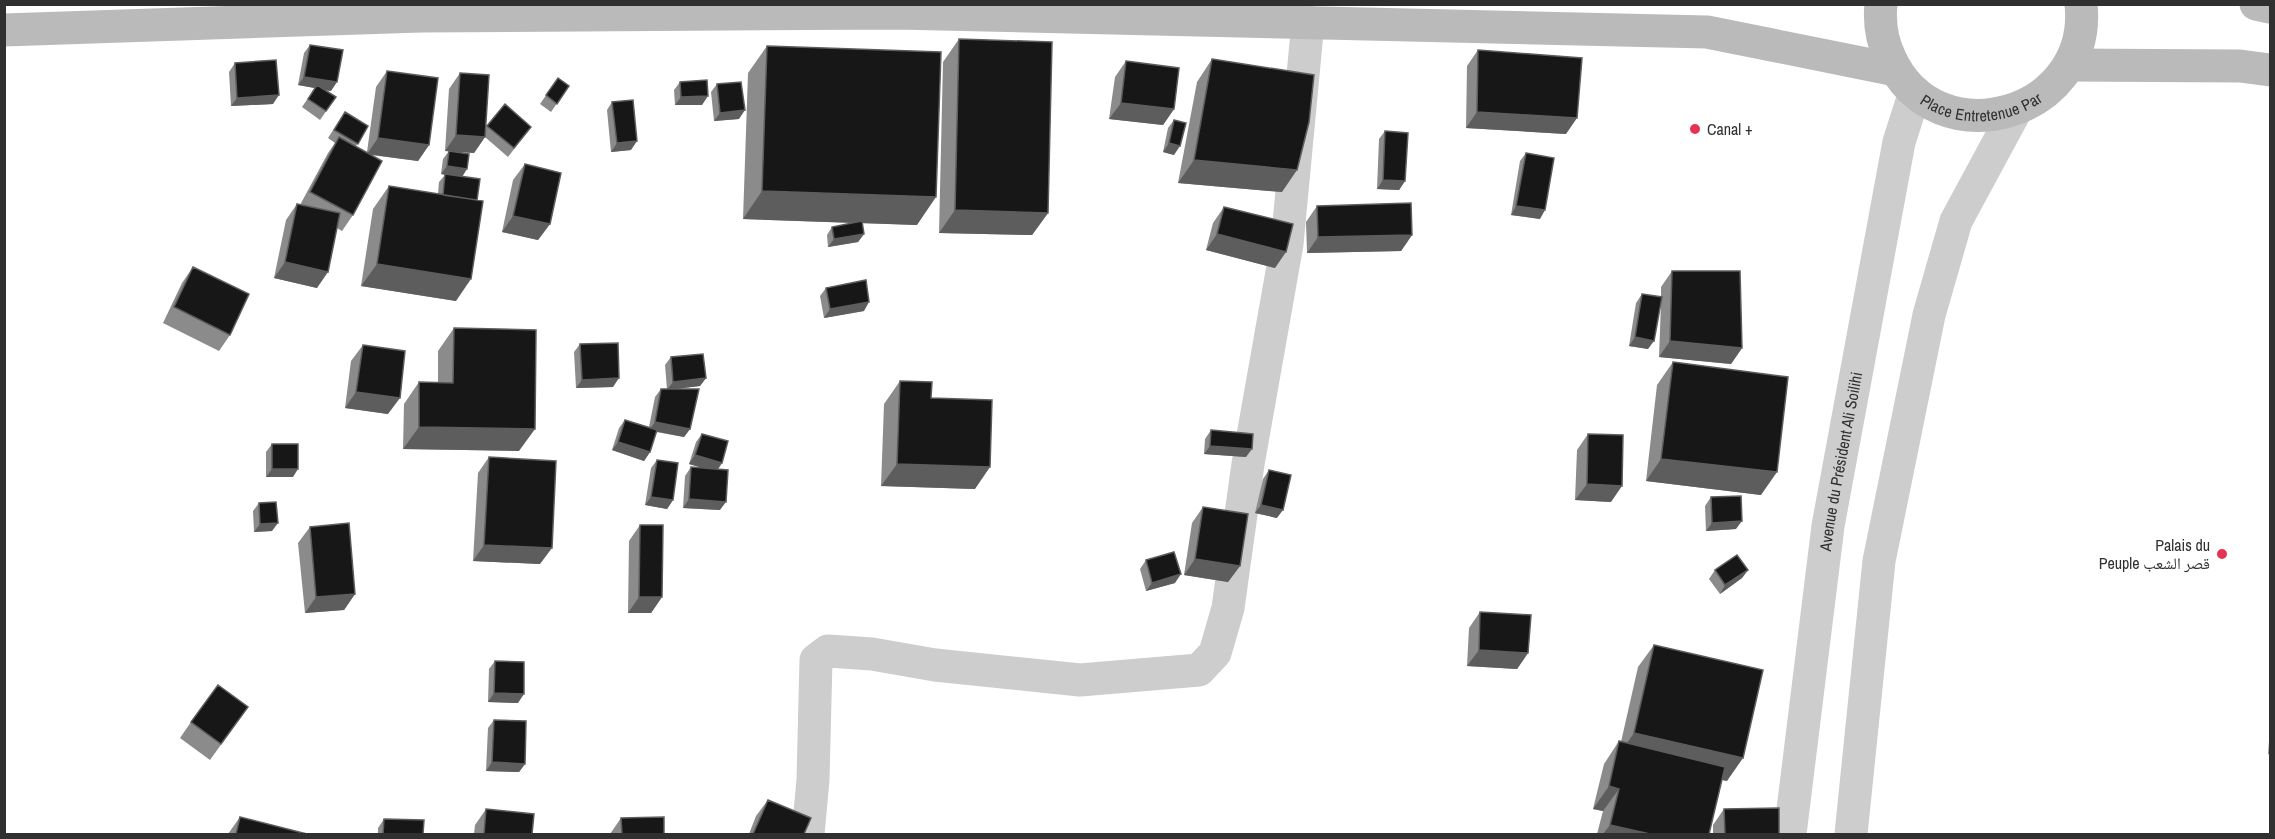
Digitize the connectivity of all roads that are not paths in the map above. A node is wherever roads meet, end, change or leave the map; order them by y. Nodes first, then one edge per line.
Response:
1 (1881, 4) edge
2 (2081, 4) edge
3 (2256, 4) edge
4 (2271, 7) edge
5 (898, 9) edge
6 (421, 10) edge
7 (1308, 22) junction
8 (4, 30) edge
9 (2069, 65) junction
10 (2271, 70) edge
11 (1905, 81) junction
12 (2016, 110) junction
13 (808, 834) edge
14 (1790, 834) edge
15 (1851, 834) edge

1 - 11 main road
2 - 9 main road, Place Entretenue Par
3 - 4 main road
5 - 6 main road, Place Entretenue Par
5 - 7 main road, Place Entretenue Par
6 - 8 main road, Place Entretenue Par
7 - 11 main road, Place Entretenue Par
7 - 13 street
9 - 10 main road
9 - 12 main road, Place Entretenue Par
11 - 12 main road, Place Entretenue Par
11 - 14 street, Avenue du Président Ali Soilihi
12 - 15 street

